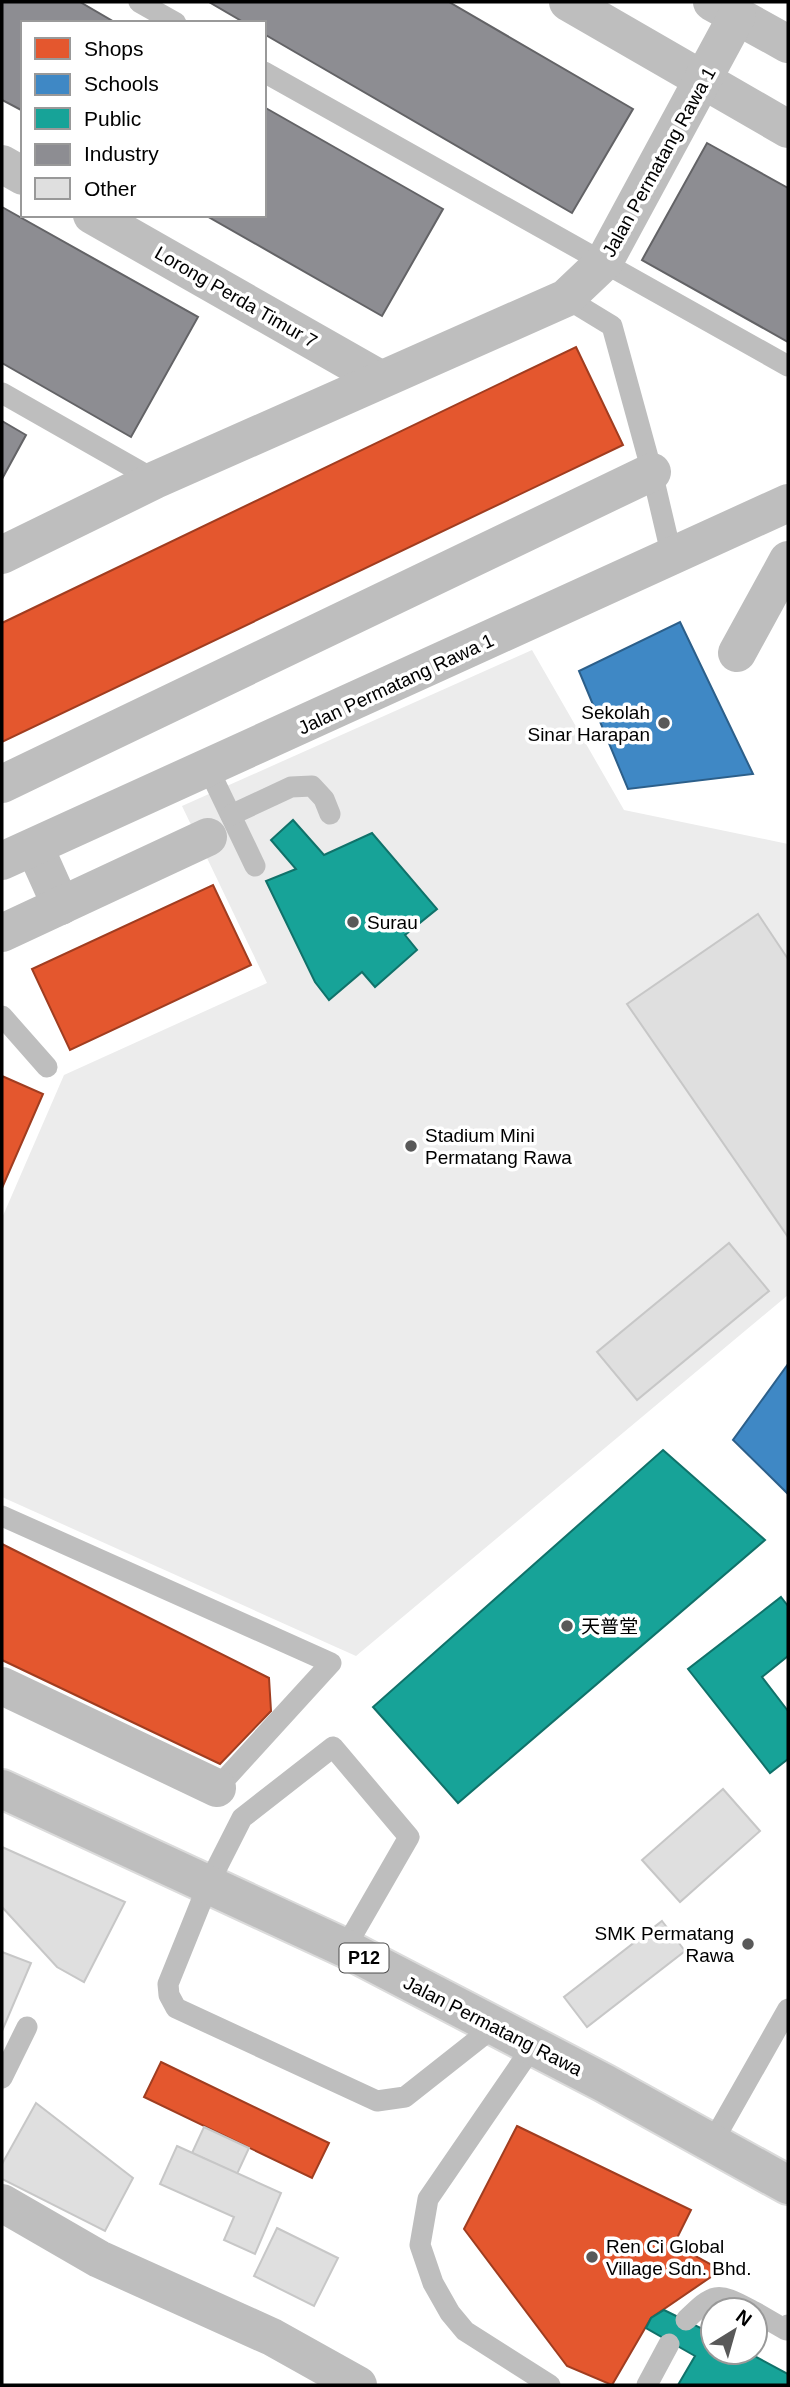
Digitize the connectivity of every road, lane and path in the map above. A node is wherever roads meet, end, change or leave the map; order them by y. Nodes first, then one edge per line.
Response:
1 (139, 2) edge
2 (568, 2) edge
3 (725, 9) edge
4 (172, 21) edge
5 (788, 44) edge
6 (266, 73) edge
7 (705, 81) junction
8 (788, 129) edge
9 (2, 164) edge
10 (21, 175) edge
11 (96, 217) edge
12 (604, 262) junction
13 (566, 298) junction
14 (788, 366) edge
15 (380, 379) junction
16 (2, 393) edge
17 (652, 471) junction
18 (155, 480) junction
19 (788, 503) edge
20 (2, 555) edge
21 (672, 557) junction
22 (788, 560) edge
23 (737, 653) dead end
24 (209, 769) junction
25 (2, 785) edge
26 (330, 814) dead end
27 (219, 826) junction
28 (18, 855) edge
29 (255, 866) dead end
30 (61, 906) junction
31 (2, 933) edge
32 (2, 1016) edge
33 (47, 1067) dead end
34 (2, 1516) edge
35 (2, 1686) edge
36 (217, 1788) joint
37 (2, 1789) edge
38 (208, 1885) junction
39 (345, 1948) junction
40 (788, 2009) edge
41 (495, 2026) junction
42 (27, 2028) dead end
43 (533, 2046) junction
44 (2, 2078) edge
45 (712, 2143) junction
46 (788, 2185) edge
47 (2, 2203) edge
48 (699, 2308) edge
49 (769, 2319) edge
50 (686, 2320) dead end
51 (787, 2329) edge
52 (669, 2344) dead end
53 (358, 2385) edge
54 (550, 2385) edge
55 (647, 2385) edge

1 - 4 lane
2 - 7 street
3 - 5 street
3 - 7 street, Jalan Permatang Rawa 1
6 - 12 lane
7 - 8 street
7 - 12 street, Jalan Permatang Rawa 1
9 - 10 street
11 - 15 street, Lorong Perda Timur 7
12 - 13 street, Jalan Permatang Rawa 1
12 - 14 lane
13 - 15 street, Jalan Permatang Rawa 1
13 - 17 lane
15 - 18 street, Jalan Permatang Rawa 1
16 - 18 lane
17 - 21 lane
17 - 25 street
18 - 20 street, Jalan Permatang Rawa 1
19 - 21 street, Jalan Permatang Rawa 1
21 - 24 street, Jalan Permatang Rawa 1
22 - 23 street
24 - 27 lane
24 - 28 street, Jalan Permatang Rawa 1
26 - 27 lane
27 - 29 lane
27 - 30 street
28 - 30 street
30 - 31 street
32 - 33 lane
34 - 36 lane
35 - 36 street
37 - 38 street, Jalan Permatang Rawa / P12
38 - 39 street, Jalan Permatang Rawa / P12
38 - 39 lane
38 - 41 lane
39 - 41 street, Jalan Permatang Rawa / P12
40 - 45 lane
41 - 43 street, Jalan Permatang Rawa / P12
42 - 44 lane
43 - 45 street, Jalan Permatang Rawa / P12
43 - 54 lane
45 - 46 street, Jalan Permatang Rawa / P12
47 - 53 street
48 - 50 lane
49 - 51 lane
52 - 55 lane

